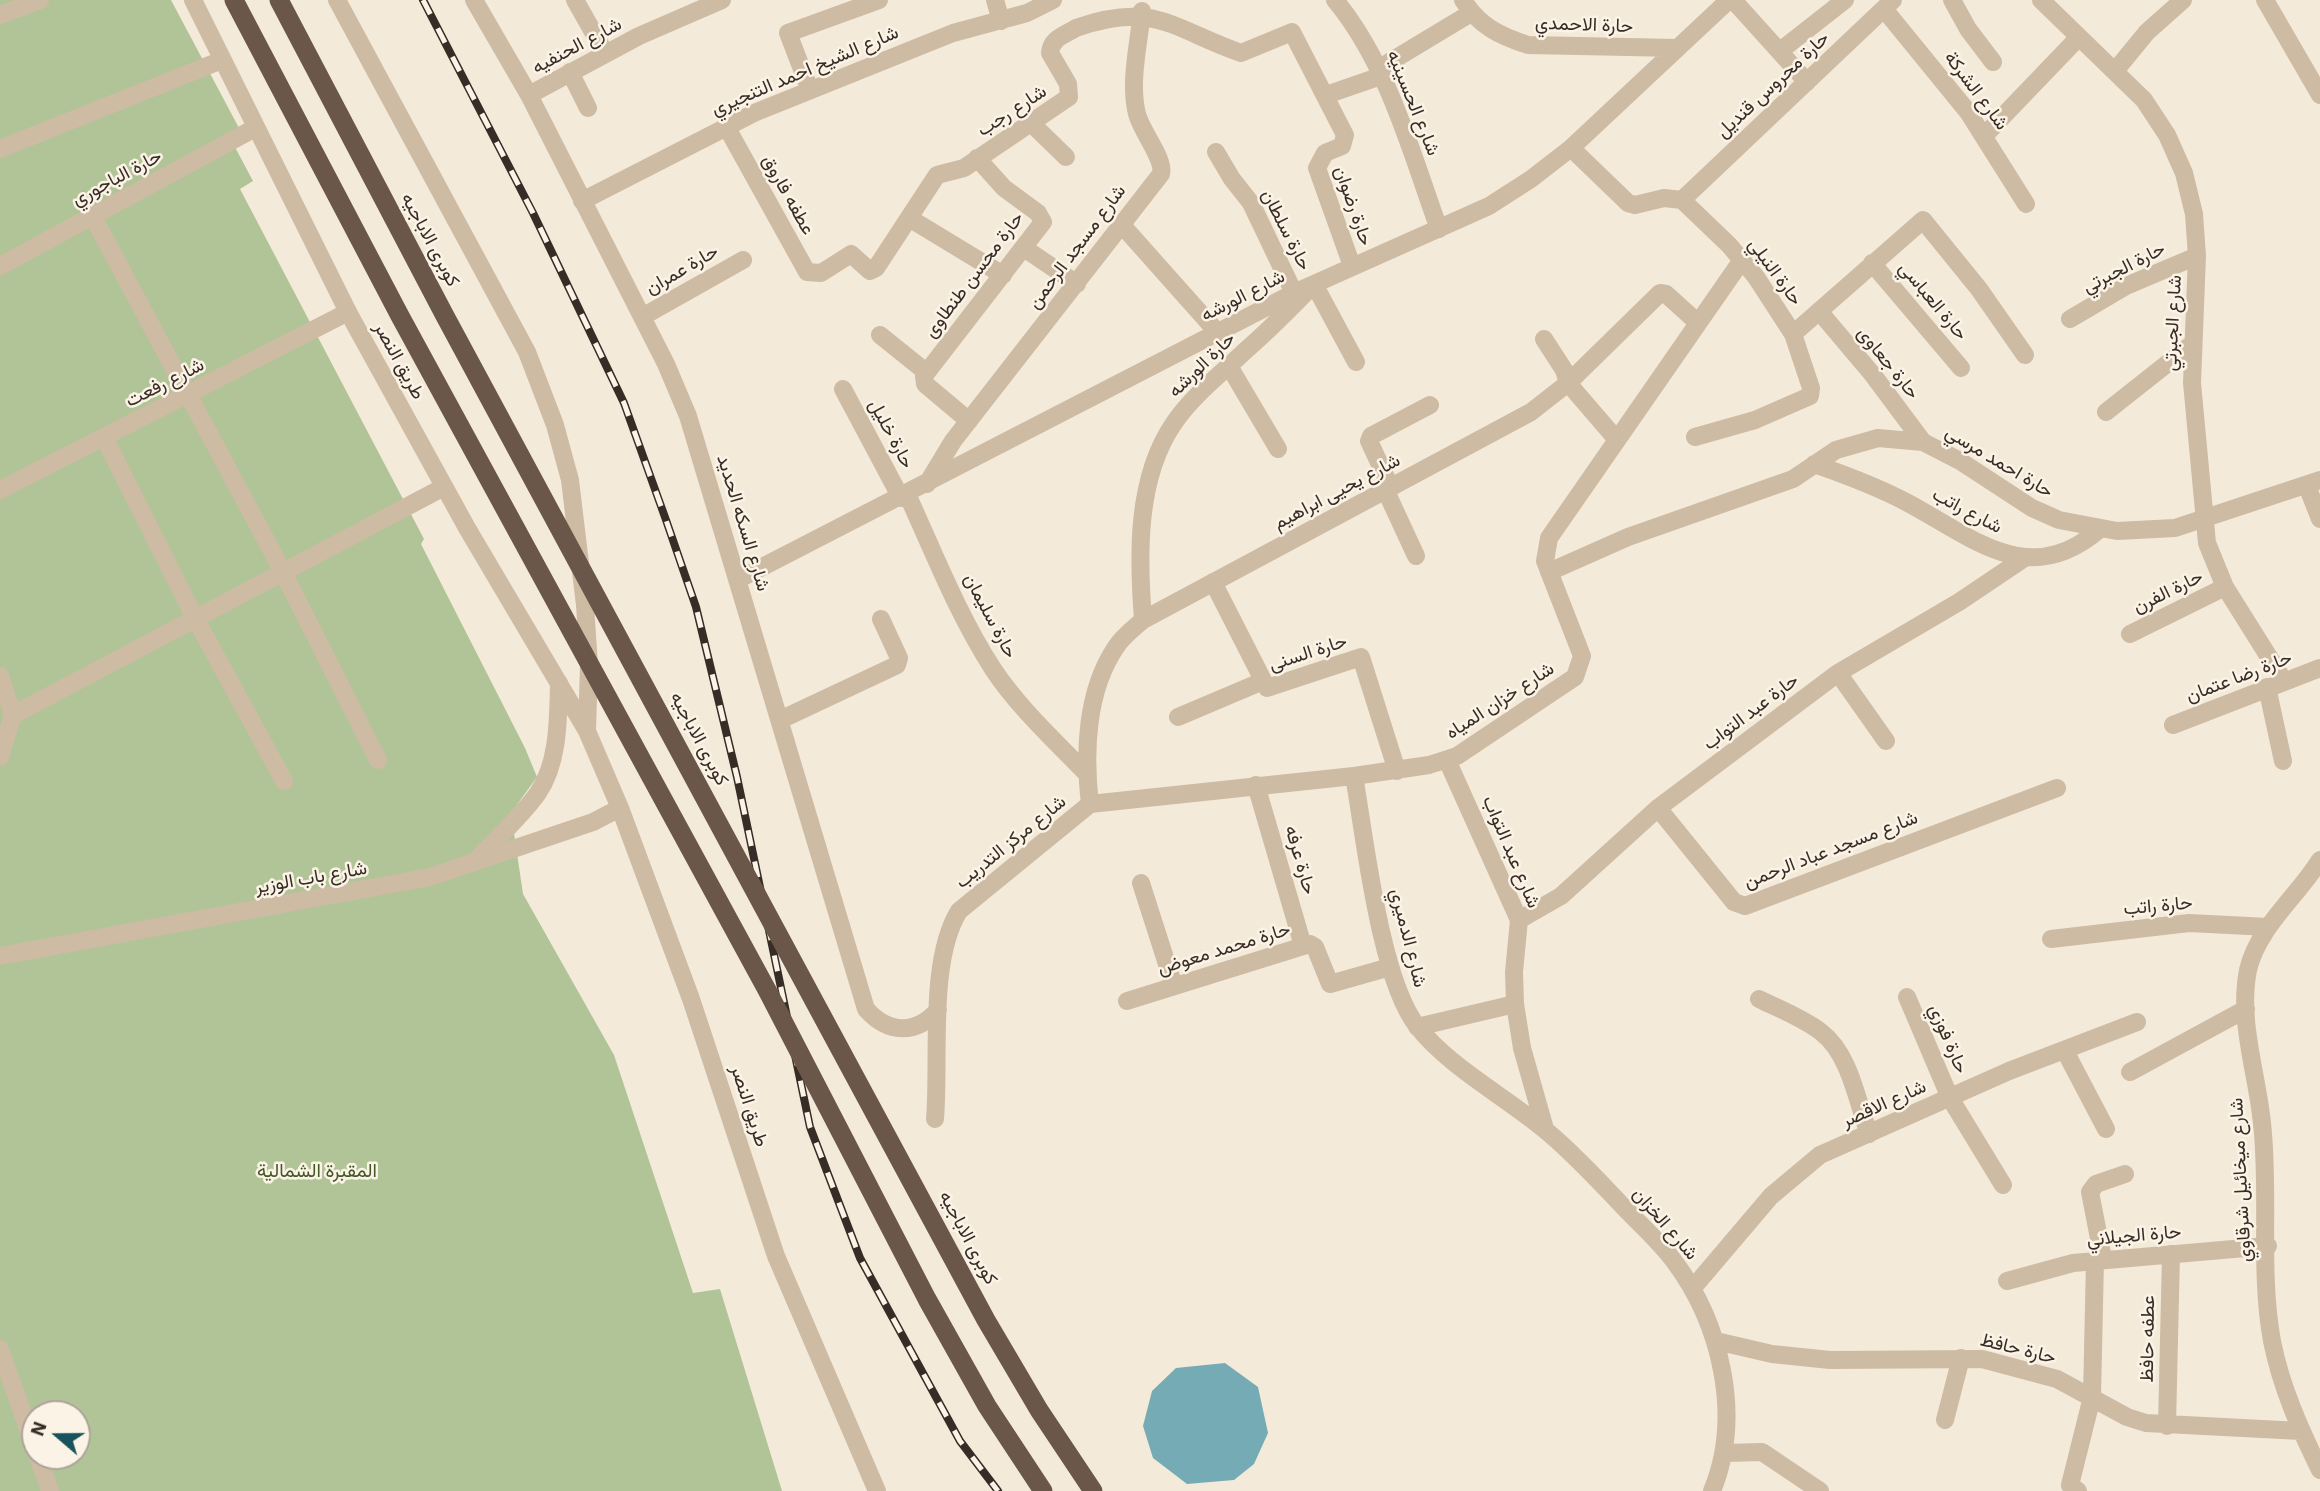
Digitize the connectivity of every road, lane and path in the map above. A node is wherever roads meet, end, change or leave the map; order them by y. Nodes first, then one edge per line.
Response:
1 (40, 0) edge
2 (193, 0) edge
3 (234, 0) edge
4 (279, 0) edge
5 (337, 0) edge
6 (474, 0) edge
7 (575, 0) edge
8 (880, 0) edge
9 (995, 0) edge
10 (1053, 0) edge
11 (1335, 0) edge
12 (1731, 0) edge
13 (1845, 0) edge
14 (1952, 0) edge
15 (2041, 0) edge
16 (2182, 0) edge
17 (2265, 0) edge
18 (712, 2) edge
19 (1888, 4) edge
20 (1467, 6) edge
21 (1142, 10) junction
22 (0, 15) edge
23 (1001, 21) junction
24 (2079, 37) junction
25 (1677, 48) junction
26 (1780, 51) junction
27 (605, 53) junction
28 (222, 60) junction
29 (1993, 62) dead end
30 (2115, 71) junction
31 (570, 72) junction
32 (1379, 72) junction
33 (1807, 82) junction
34 (810, 90) junction
35 (529, 95) junction
36 (1326, 95) junction
37 (2320, 95) edge
38 (588, 108) dead end
39 (1031, 124) junction
40 (726, 126) junction
41 (255, 128) junction
42 (1984, 136) junction
43 (1571, 148) junction
44 (0, 149) edge
45 (1216, 152) dead end
46 (1066, 157) dead end
47 (977, 158) junction
48 (1682, 200) junction
49 (582, 201) junction
50 (2026, 204) dead end
51 (92, 215) junction
52 (909, 218) junction
53 (1121, 223) junction
54 (1439, 229) junction
55 (1024, 248) junction
56 (2197, 256) junction
57 (743, 260) dead end
58 (1742, 260) junction
59 (1872, 262) junction
60 (0, 266) edge
61 (1352, 266) junction
62 (821, 273) joint
63 (1003, 275) junction
64 (1077, 284) junction
65 (1314, 284) junction
66 (1294, 293) junction
67 (1819, 311) junction
68 (348, 312) junction
69 (642, 317) junction
70 (2070, 319) dead end
71 (1697, 322) junction
72 (1218, 333) junction
73 (1793, 334) junction
74 (880, 335) dead end
75 (1544, 339) dead end
76 (2192, 344) junction
77 (2025, 355) dead end
78 (1356, 362) dead end
79 (1229, 366) junction
80 (1961, 368) dead end
81 (926, 372) junction
82 (1568, 383) junction
83 (843, 389) dead end
84 (188, 395) junction
85 (1430, 405) dead end
86 (2106, 412) dead end
87 (969, 421) junction
88 (104, 437) junction
89 (1695, 438) dead end
90 (1617, 440) junction
91 (1923, 442) junction
92 (1278, 449) dead end
93 (1814, 464) junction
94 (2314, 483) edge
95 (927, 484) junction
96 (444, 487) junction
97 (1387, 488) junction
98 (0, 490) edge
99 (904, 496) junction
100 (2320, 519) edge
101 (2203, 521) junction
102 (2100, 529) junction
103 (1416, 556) dead end
104 (2023, 559) junction
105 (283, 572) junction
106 (1549, 572) junction
107 (739, 579) junction
108 (1213, 582) junction
109 (2225, 587) junction
110 (195, 618) junction
111 (881, 619) dead end
112 (1143, 620) junction
113 (2130, 634) dead end
114 (2320, 668) edge
115 (1838, 673) junction
116 (0, 676) edge
117 (1263, 681) junction
118 (559, 683) junction
119 (2276, 684) junction
120 (13, 715) junction
121 (1178, 717) dead end
122 (780, 720) junction
123 (2173, 725) dead end
124 (587, 731) junction
125 (1886, 741) dead end
126 (0, 757) edge
127 (378, 760) dead end
128 (1447, 760) junction
129 (2283, 761) dead end
130 (1397, 771) junction
131 (1086, 774) junction
132 (1354, 776) junction
133 (284, 781) dead end
134 (1256, 785) junction
135 (2057, 788) dead end
136 (1090, 804) junction
137 (620, 808) junction
138 (1658, 808) junction
139 (2320, 860) edge
140 (471, 865) junction
141 (1141, 883) dead end
142 (1519, 920) junction
143 (2268, 927) junction
144 (2051, 939) dead end
145 (1303, 946) junction
146 (0, 956) edge
147 (1390, 967) junction
148 (1174, 986) junction
149 (1907, 997) dead end
150 (1759, 999) dead end
151 (1127, 1001) dead end
152 (1515, 1004) junction
153 (2246, 1009) junction
154 (938, 1010) junction
155 (2137, 1023) dead end
156 (1417, 1027) junction
157 (2065, 1051) junction
158 (2130, 1072) dead end
159 (1950, 1098) junction
160 (935, 1119) dead end
161 (1545, 1129) junction
162 (2106, 1129) dead end
163 (1868, 1134) junction
164 (2125, 1174) dead end
165 (2003, 1185) dead end
166 (2267, 1246) junction
167 (2171, 1254) junction
168 (2099, 1260) junction
169 (2007, 1281) dead end
170 (1692, 1289) junction
171 (1716, 1341) junction
172 (0, 1349) edge
173 (1961, 1358) junction
174 (2092, 1397) junction
175 (21, 1408) edge
176 (1945, 1420) dead end
177 (2167, 1426) junction
178 (2301, 1431) junction
179 (1724, 1453) junction
180 (43, 1470) edge
181 (2320, 1471) edge
182 (50, 1491) edge
183 (877, 1491) edge
184 (1043, 1491) edge
185 (1093, 1491) edge
186 (1712, 1491) edge
187 (1820, 1491) edge
188 (2078, 1491) edge

1 - 22 street
2 - 28 street, طريق النصر
3 - 184 highway, bridge
4 - 185 highway, كوبرى الاباجيه, bridge
5 - 124 street, طريق النصر
6 - 35 street, شارع السكه الحديد
7 - 27 street
8 - 34 street
9 - 23 street
10 - 23 street, شارع الشيخ احمد التنجيري
11 - 32 street, شارع الحسينيه
12 - 25 street, شارع الورشه
12 - 26 street
13 - 26 street
14 - 29 street
15 - 24 street, شارع الجبرتي
16 - 30 street
17 - 37 street
18 - 27 street, شارع الحنفيه
19 - 33 street, حارة محروس قنديل
19 - 42 street, شارع الشركة
20 - 25 street, حارة الاحمدي
20 - 32 street
21 - 36 street, شارع رجب
21 - 39 street, شارع رجب
21 - 53 street, شارع مسجد الرحمن
23 - 34 street, شارع الشيخ احمد التنجيري
24 - 30 street, شارع الجبرتي
24 - 42 street
25 - 43 street, شارع الورشه
26 - 33 street
27 - 31 street, شارع الحنفيه
28 - 41 street, طريق النصر
28 - 44 street
30 - 56 street, شارع الجبرتي
31 - 35 street, شارع الحنفيه
31 - 38 street
32 - 36 street
32 - 54 street, شارع الحسينيه
33 - 48 street, حارة محروس قنديل
34 - 40 street, شارع الشيخ احمد التنجيري
35 - 49 street, شارع السكه الحديد
36 - 61 street, حارة رضوان
39 - 46 street
39 - 47 street, شارع رجب
40 - 49 street, شارع الشيخ احمد التنجيري
40 - 62 street, عطفه فاروق
41 - 51 street, حارة الباجوري
41 - 68 street, طريق النصر
42 - 50 street, شارع الشركة
43 - 48 street
43 - 54 street, شارع الورشه
45 - 66 street, حارة سلطان
47 - 52 street, شارع رجب
47 - 55 street, حارة محسن طنطاوى
48 - 58 street, حارة النيلي
49 - 69 street, شارع السكه الحديد
51 - 60 street, حارة الباجوري
51 - 84 street
52 - 62 street, شارع رجب
52 - 63 street
53 - 64 street, شارع مسجد الرحمن
53 - 72 street
54 - 61 street, شارع الورشه
55 - 63 street, حارة محسن طنطاوى
55 - 64 street
56 - 70 street, حارة الجبرتي
56 - 76 street, شارع الجبرتي
57 - 69 street, حارة عمران
58 - 71 street, شارع خزان المياه
58 - 73 street, حارة النيلي
59 - 67 street
59 - 77 street
59 - 80 street, حارة العباسي
61 - 65 street, شارع الورشه
63 - 81 street, حارة محسن طنطاوى
64 - 87 street, شارع مسجد الرحمن
65 - 66 street, شارع الورشه
65 - 78 street
65 - 79 street, حارة الورشه
66 - 72 street, شارع الورشه
67 - 73 street
67 - 91 street, حارة جعاوى
68 - 84 street, شارع رفعت
68 - 96 street, طريق النصر
69 - 107 street, شارع السكه الحديد
71 - 82 street, شارع يحيى ابراهيم
71 - 90 street, شارع خزان المياه
72 - 95 street, شارع الورشه
73 - 89 street, حارة النيلي
74 - 81 street
75 - 82 street
76 - 86 street
76 - 101 street, شارع الجبرتي
79 - 92 street
79 - 112 street, حارة الورشه
81 - 87 street
82 - 90 street
82 - 97 street, شارع يحيى ابراهيم
83 - 99 street, حارة خليل
84 - 88 street, شارع رفعت
84 - 105 street
85 - 97 street
87 - 95 street, شارع مسجد الرحمن
88 - 98 street, شارع رفعت
88 - 110 street
90 - 106 street, شارع خزان المياه
91 - 93 street, حارة احمد مرسي
91 - 102 street, حارة احمد مرسي
93 - 104 street, شارع راتب
93 - 106 street, حارة احمد مرسي
94 - 100 street
94 - 101 street, حارة احمد مرسي
95 - 99 street, شارع الورشه
96 - 105 street
96 - 118 street, طريق النصر
97 - 103 street
97 - 108 street, شارع يحيى ابراهيم
99 - 107 street, شارع الورشه
99 - 131 street, حارة سليمان
101 - 102 street, حارة احمد مرسي
101 - 109 street, شارع الجبرتي
102 - 104 street, شارع راتب
104 - 115 street, حارة عبد التواب
105 - 110 street
105 - 127 street
106 - 128 street, شارع خزان المياه
107 - 122 street, شارع السكه الحديد
108 - 112 street, شارع يحيى ابراهيم
108 - 117 street, حارة السنى
109 - 113 street, حارة الفرن
109 - 119 street, شارع الجبرتي
110 - 120 street
110 - 133 street
111 - 122 street
112 - 131 street, شارع يحيى ابراهيم
114 - 119 street, حارة رضا عتمان
115 - 125 street
115 - 138 street, حارة عبد التواب
116 - 120 street
117 - 121 street
117 - 130 street, حارة السنى
118 - 124 street, طريق النصر
118 - 140 street
119 - 123 street, حارة رضا عتمان
119 - 129 street, شارع الجبرتي
120 - 126 street
122 - 154 street, شارع السكه الحديد
124 - 137 street, طريق النصر
128 - 130 street, شارع خزان المياه
128 - 142 street, شارع عبد التواب
130 - 132 street, شارع خزان المياه
131 - 136 street, شارع يحيى ابراهيم
132 - 134 street, شارع خزان المياه
132 - 147 street, شارع الدميري
134 - 136 street, شارع خزان المياه
134 - 145 street, حارة عرفه
135 - 138 street, شارع مسجد عباد الرحمن
136 - 154 street, شارع مركز التدريب
137 - 140 street, شارع باب الوزير
137 - 183 street, طريق النصر
138 - 142 street, حارة عبد التواب
139 - 143 street, شارع ميخائيل شرقاوي
140 - 146 street, شارع باب الوزير
141 - 148 street
142 - 152 street, شارع عبد التواب
143 - 144 street, حارة راتب
143 - 153 street, شارع ميخائيل شرقاوي
145 - 147 street, حارة محمد معوض
145 - 148 street, حارة محمد معوض
147 - 156 street, شارع الدميري
148 - 151 street, حارة محمد معوض
149 - 159 street, حارة فوزي
150 - 163 street
152 - 156 street
152 - 161 street, شارع عبد التواب
153 - 158 street
153 - 166 street, شارع ميخائيل شرقاوي
154 - 160 street, شارع مركز التدريب
155 - 157 street, شارع الاقصر
156 - 161 street, شارع الدميري
157 - 159 street, شارع الاقصر
157 - 162 street
159 - 163 street, شارع الاقصر
159 - 165 street, حارة فوزي
161 - 170 street, شارع الخزان
163 - 170 street, شارع الاقصر
164 - 168 street
166 - 167 street, حارة الجيلاني
166 - 178 street, شارع ميخائيل شرقاوي
167 - 168 street, حارة الجيلاني
167 - 177 street, عطفه حافظ
168 - 169 street, حارة الجيلاني
168 - 174 street
170 - 171 street, شارع الخزان
171 - 173 street, حارة حافظ
171 - 179 street, شارع الخزان
172 - 175 street
173 - 174 street, حارة حافظ
173 - 176 street
174 - 177 street, حارة حافظ
174 - 188 street
177 - 178 street, حارة حافظ
178 - 181 street, شارع ميخائيل شرقاوي
179 - 186 street, شارع الخزان
179 - 187 street
180 - 182 street

